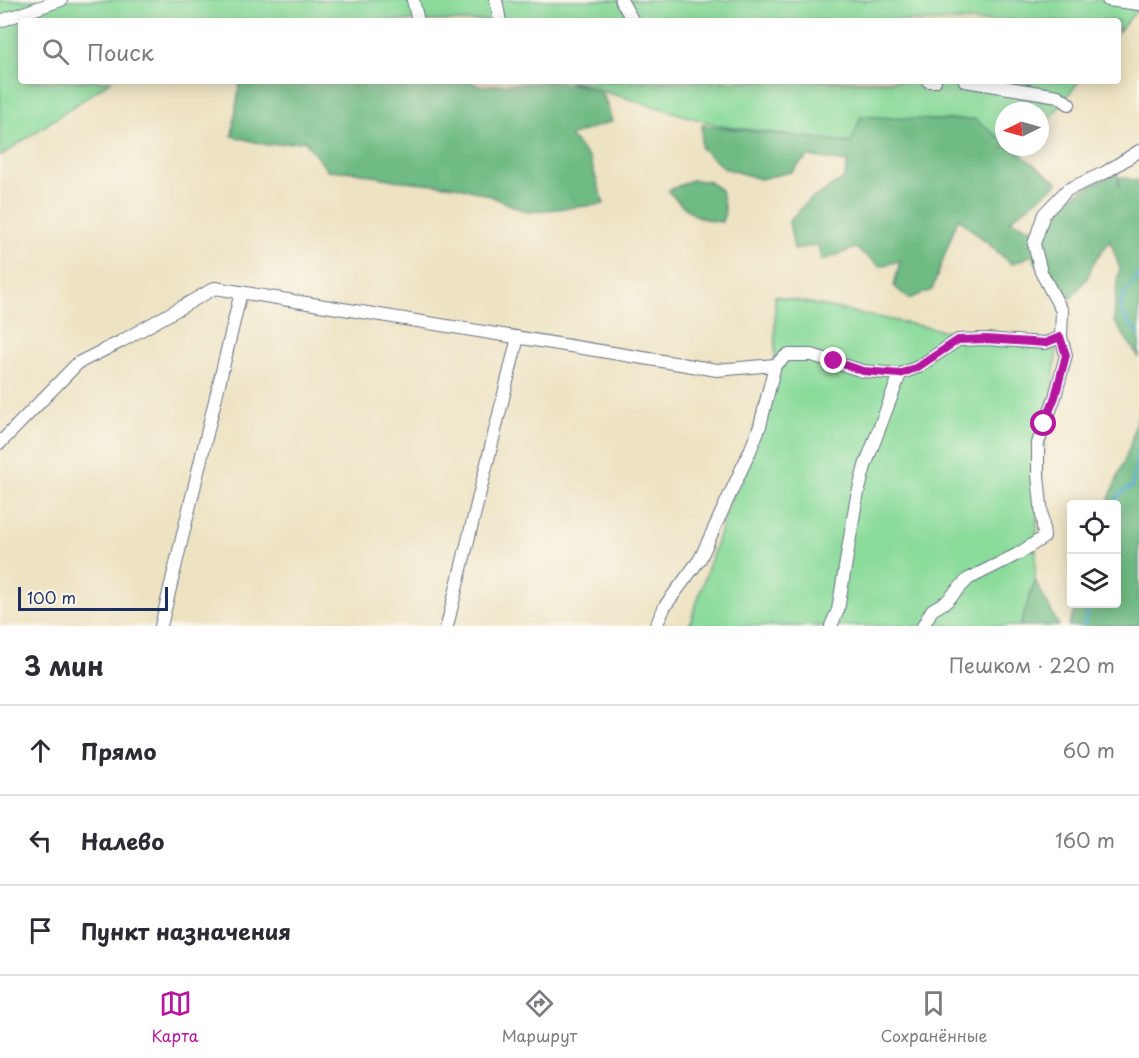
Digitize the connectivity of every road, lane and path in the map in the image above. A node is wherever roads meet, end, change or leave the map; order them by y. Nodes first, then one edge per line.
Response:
1 (61, 0) edge
2 (413, 0) edge
3 (496, 0) edge
4 (621, 0) edge
5 (1108, 0) edge
6 (1139, 4) edge
7 (417, 18) edge
8 (499, 18) edge
9 (631, 18) edge
10 (0, 21) edge
11 (984, 84) edge
12 (1069, 104) dead end
13 (1139, 151) edge
14 (241, 292) junction
15 (518, 337) junction
16 (1060, 337) junction
17 (775, 365) junction
18 (900, 374) junction
19 (0, 443) edge
20 (161, 626) edge
21 (447, 626) edge
22 (656, 626) edge
23 (831, 626) edge
24 (923, 626) edge

1 - 10 street
2 - 7 street
3 - 8 street
4 - 9 street
5 - 6 street
11 - 12 street
13 - 16 street
14 - 15 street
14 - 19 street
14 - 20 street
15 - 17 street
15 - 21 street
16 - 18 street
16 - 24 street
17 - 18 street
17 - 22 street
18 - 23 street

